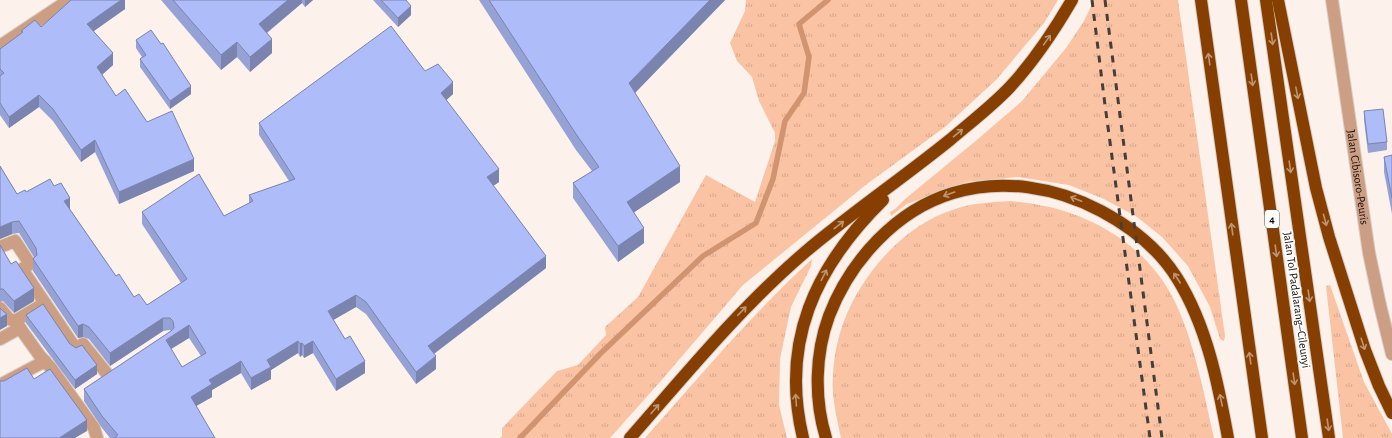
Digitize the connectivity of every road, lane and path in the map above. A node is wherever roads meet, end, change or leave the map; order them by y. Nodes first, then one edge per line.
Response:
1 (69, 0) edge
2 (1072, 0) edge
3 (1201, 0) edge
4 (1241, 0) edge
5 (1266, 0) edge
6 (1278, 0) edge
7 (1332, 0) edge
8 (0, 46) edge
9 (928, 158) junction
10 (0, 247) edge
11 (45, 303) junction
12 (0, 308) edge
13 (17, 324) junction
14 (0, 339) edge
15 (1392, 354) edge
16 (44, 361) junction
17 (121, 367) edge
18 (108, 375) junction
19 (96, 383) edge
20 (0, 384) edge
21 (84, 391) edge
22 (73, 399) junction
23 (1392, 413) edge
24 (97, 438) edge
25 (630, 438) edge
26 (803, 438) edge
27 (826, 438) edge
28 (1228, 438) edge
29 (1262, 438) edge
30 (1302, 438) edge
31 (1330, 438) edge

1 - 8 street
9 -> 2 highway
29 -> 3 highway
4 -> 30 highway, Jalan Tol Padalarang–Cileunyi / 4
5 -> 31 highway
6 -> 23 highway
7 - 15 street, Jalan Cibisoro-Peuris
25 -> 9 highway
26 -> 9 highway
10 - 11 street
11 - 13 street
11 - 18 street
12 - 13 street
13 - 14 street
13 - 16 street
16 - 20 street
16 - 22 street
17 - 18 street
18 - 19 street
21 - 22 street
22 - 24 street
28 -> 27 highway

